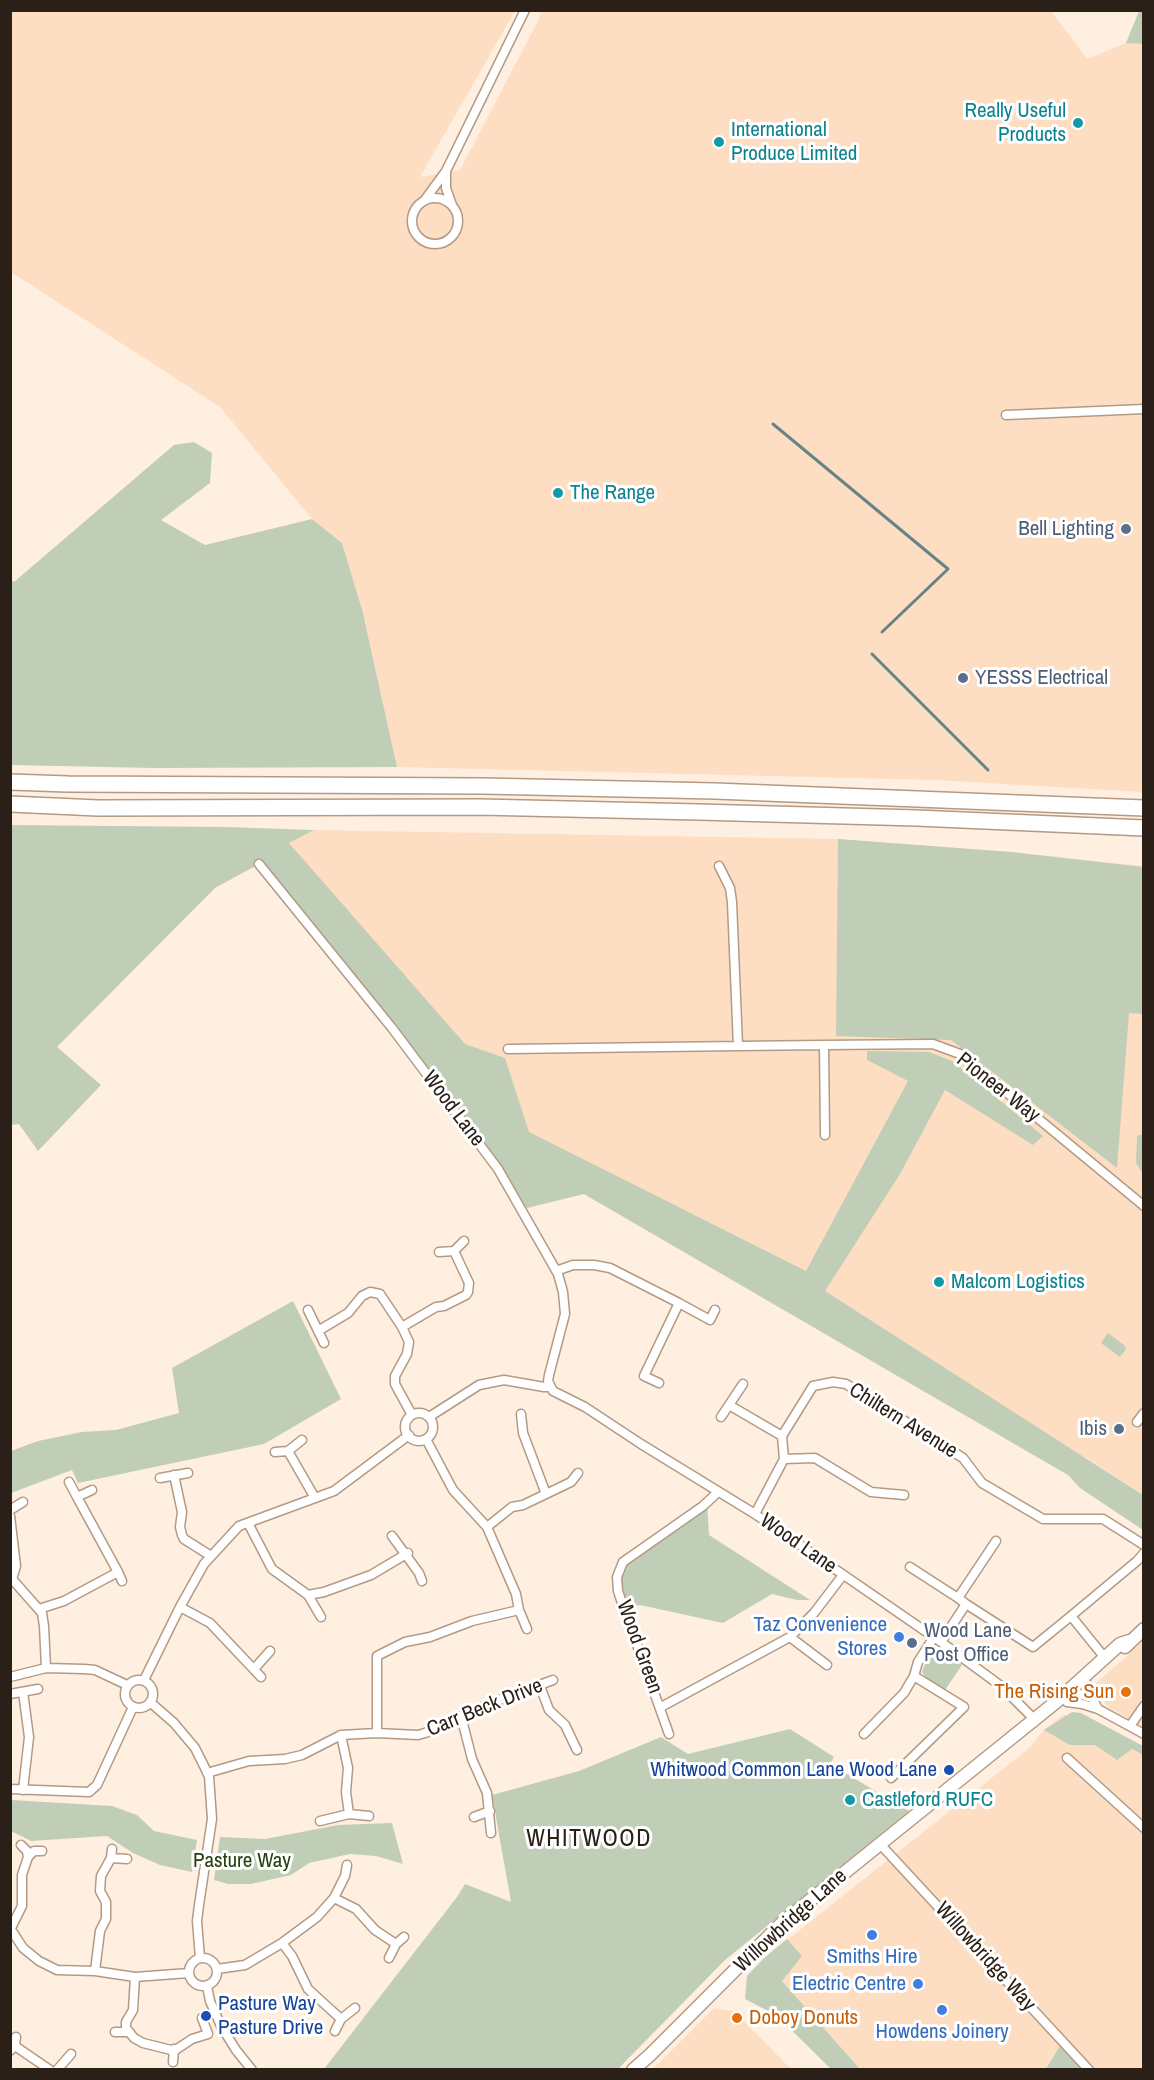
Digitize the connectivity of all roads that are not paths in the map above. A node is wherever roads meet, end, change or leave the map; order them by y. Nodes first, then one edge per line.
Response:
1 (525, 10) edge
2 (446, 171) junction
3 (424, 201) junction
4 (452, 205) junction
5 (1143, 409) edge
6 (1006, 415) dead end
7 (10, 782) edge
8 (10, 804) edge
9 (1143, 808) edge
10 (1143, 830) edge
11 (259, 864) dead end
12 (719, 866) dead end
13 (824, 1044) junction
14 (738, 1046) junction
15 (508, 1049) dead end
16 (825, 1135) dead end
17 (1143, 1206) edge
18 (464, 1241) dead end
19 (454, 1251) junction
20 (439, 1252) dead end
21 (556, 1270) junction
22 (679, 1303) junction
23 (308, 1310) dead end
24 (715, 1310) dead end
25 (402, 1327) junction
26 (318, 1330) junction
27 (324, 1343) dead end
28 (659, 1383) dead end
29 (743, 1384) dead end
30 (550, 1387) junction
31 (729, 1405) junction
32 (1143, 1413) edge
33 (521, 1414) dead end
34 (412, 1415) junction
35 (429, 1417) junction
36 (722, 1417) dead end
37 (1137, 1422) dead end
38 (409, 1436) junction
39 (782, 1436) junction
40 (426, 1439) junction
41 (302, 1440) dead end
42 (288, 1451) junction
43 (274, 1452) dead end
44 (784, 1459) junction
45 (188, 1473) dead end
46 (578, 1473) dead end
47 (174, 1475) junction
48 (160, 1478) dead end
49 (69, 1482) dead end
50 (92, 1490) dead end
51 (718, 1492) junction
52 (546, 1494) junction
53 (904, 1495) dead end
54 (77, 1497) junction
55 (315, 1498) junction
56 (23, 1502) dead end
57 (10, 1510) edge
58 (755, 1514) junction
59 (10, 1516) edge
60 (248, 1523) junction
61 (486, 1527) junction
62 (392, 1536) dead end
63 (996, 1541) dead end
64 (1143, 1545) edge
65 (1143, 1553) edge
66 (406, 1554) junction
67 (212, 1556) junction
68 (910, 1567) dead end
69 (118, 1572) junction
70 (843, 1575) junction
71 (11, 1580) edge
72 (122, 1581) dead end
73 (422, 1581) dead end
74 (308, 1595) junction
75 (958, 1598) junction
76 (966, 1604) junction
77 (180, 1607) junction
78 (39, 1610) junction
79 (519, 1610) junction
80 (1071, 1616) junction
81 (321, 1617) dead end
82 (527, 1629) dead end
83 (1143, 1629) edge
84 (790, 1637) junction
85 (938, 1640) junction
86 (1129, 1641) junction
87 (270, 1651) dead end
88 (1105, 1658) junction
89 (827, 1665) dead end
90 (46, 1668) junction
91 (254, 1670) junction
92 (914, 1676) junction
93 (10, 1677) edge
94 (261, 1677) dead end
95 (144, 1680) junction
96 (553, 1680) dead end
97 (1087, 1684) junction
98 (127, 1685) junction
99 (540, 1686) junction
100 (38, 1689) dead end
101 (23, 1692) junction
102 (10, 1694) edge
103 (1069, 1697) junction
104 (1091, 1697) junction
105 (150, 1702) junction
106 (1143, 1706) edge
107 (133, 1707) junction
108 (661, 1707) junction
109 (1098, 1710) junction
110 (461, 1716) junction
111 (1035, 1719) junction
112 (1130, 1726) junction
113 (377, 1733) junction
114 (669, 1734) dead end
115 (864, 1734) dead end
116 (1143, 1734) edge
117 (342, 1735) junction
118 (577, 1750) dead end
119 (1067, 1758) dead end
120 (207, 1773) junction
121 (891, 1778) dead end
122 (10, 1789) edge
123 (23, 1790) junction
124 (490, 1811) junction
125 (349, 1814) junction
126 (369, 1816) dead end
127 (474, 1817) dead end
128 (320, 1821) dead end
129 (1143, 1828) edge
130 (491, 1833) dead end
131 (880, 1844) junction
132 (21, 1845) dead end
133 (42, 1851) dead end
134 (28, 1857) junction
135 (127, 1859) dead end
136 (347, 1865) dead end
137 (334, 1898) junction
138 (11, 1928) edge
139 (404, 1937) dead end
140 (282, 1943) junction
141 (396, 1944) junction
142 (200, 1958) junction
143 (389, 1958) dead end
144 (217, 1969) junction
145 (95, 1971) junction
146 (189, 1973) junction
147 (135, 1977) junction
148 (207, 1986) junction
149 (355, 2008) dead end
150 (202, 2018) dead end
151 (341, 2019) junction
152 (336, 2031) dead end
153 (115, 2032) dead end
154 (129, 2032) junction
155 (14, 2044) edge
156 (174, 2049) junction
157 (71, 2054) dead end
158 (173, 2062) dead end
159 (50, 2070) edge
160 (57, 2070) edge
161 (252, 2070) edge
162 (633, 2070) edge
163 (1089, 2070) edge

1 - 2 street
2 - 3 street
2 - 4 street
3 - 4 street
3 - 4 street
5 - 6 street
7 - 9 highway
8 - 10 highway
11 - 21 street, Wood Lane
12 - 14 street
13 - 14 street, Pioneer Way
13 - 16 street
13 - 17 street, Pioneer Way
14 - 15 street, Pioneer Way
18 - 19 street
19 - 20 street
19 - 25 street
21 - 22 street
21 - 30 street, Wood Lane
22 - 24 street
22 - 28 street
23 - 26 street
25 - 26 street
25 - 34 street
26 - 27 street
29 - 31 street
30 - 35 street, Wood Lane
30 - 51 street, Wood Lane
31 - 36 street
31 - 39 street
32 - 37 street
33 - 52 street
34 - 35 street
34 - 38 street
35 - 40 street
38 - 40 street
38 - 55 street
39 - 44 street
39 - 64 street, Chiltern Avenue
40 - 61 street
41 - 42 street
42 - 43 street
42 - 55 street
44 - 53 street
44 - 58 street
45 - 47 street
46 - 52 street
47 - 48 street
47 - 67 street
49 - 54 street
50 - 54 street
51 - 58 street, Wood Lane
51 - 108 street, Wood Green
52 - 61 street
54 - 69 street
55 - 60 street
56 - 57 street
58 - 70 street, Wood Lane
59 - 71 street
60 - 67 street
60 - 74 street
61 - 79 street
62 - 66 street
63 - 75 street
65 - 80 street
66 - 73 street
66 - 74 street
67 - 77 street
68 - 75 street
69 - 72 street
69 - 78 street
70 - 84 street, Wood Green
70 - 85 street, Wood Lane
71 - 78 street
74 - 81 street
75 - 76 street
76 - 80 street
76 - 85 street
77 - 91 street
77 - 95 street
78 - 90 street
79 - 82 street
79 - 113 street
80 - 88 street
83 - 86 main road
84 - 89 street
84 - 108 street, Wood Green
85 - 92 street
85 - 111 street, Wood Lane
86 - 88 main road
86 - 97 main road
87 - 91 street
88 - 103 main road
90 - 93 street
90 - 98 street
91 - 94 street
92 - 115 street
92 - 121 street
95 - 98 street
95 - 105 street
96 - 99 street, Carr Beck Drive
97 - 103 main road
97 - 104 street
98 - 107 street
99 - 110 street, Carr Beck Drive
99 - 118 street
100 - 101 street
101 - 102 street
101 - 123 street
103 - 104 street
103 - 109 street
103 - 111 main road, Willowbridge Lane
104 - 109 street
105 - 107 street
105 - 120 street
106 - 112 street
107 - 123 street
108 - 114 street, Wood Green
109 - 112 street
110 - 113 street, Carr Beck Drive
110 - 124 street
111 - 131 main road, Willowbridge Lane
112 - 116 street
113 - 117 street, Carr Beck Drive
117 - 120 street, Carr Beck Drive
117 - 125 street
119 - 129 street
120 - 142 street
122 - 123 street
124 - 127 street
124 - 130 street
125 - 126 street
125 - 128 street
131 - 162 main road, Willowbridge Lane
131 - 163 street, Willowbridge Way
132 - 134 street
133 - 134 street
134 - 138 street
135 - 145 street
136 - 137 street
137 - 140 street
137 - 141 street
138 - 145 street
139 - 141 street
140 - 144 street
140 - 151 street
141 - 143 street
142 - 144 street
142 - 146 street
144 - 148 street
145 - 147 street
146 - 147 street
146 - 148 street
147 - 154 street
148 - 161 street
149 - 151 street
150 - 156 street
151 - 152 street
153 - 154 street
154 - 156 street
155 - 159 street
156 - 158 street
157 - 160 street

